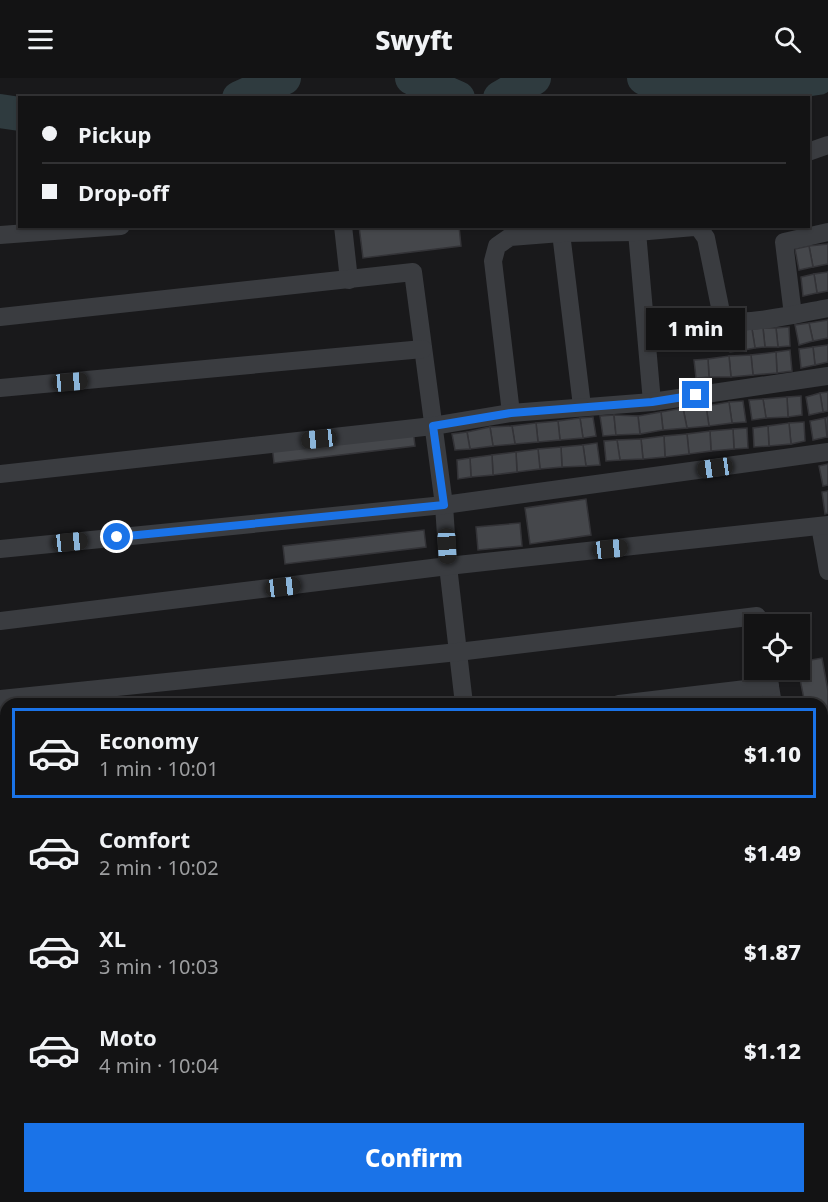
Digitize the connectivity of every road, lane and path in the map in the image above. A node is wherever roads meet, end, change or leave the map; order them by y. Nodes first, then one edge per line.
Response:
1 (828, 146) edge
2 (810, 151) edge
3 (94, 228) edge
4 (343, 228) edge
5 (683, 228) edge
6 (699, 228) edge
7 (637, 232) junction
8 (828, 232) edge
9 (561, 233) junction
10 (783, 234) edge
11 (0, 235) edge
12 (349, 280) junction
13 (828, 308) edge
14 (793, 315) junction
15 (0, 317) edge
16 (423, 349) junction
17 (828, 376) edge
18 (0, 388) edge
19 (652, 402) junction
20 (582, 406) junction
21 (511, 413) junction
22 (433, 426) junction
23 (828, 452) edge
24 (0, 474) edge
25 (444, 505) junction
26 (824, 525) edge
27 (0, 549) edge
28 (448, 566) junction
29 (828, 572) edge
30 (757, 613) edge
31 (0, 621) edge
32 (458, 652) junction
33 (770, 686) edge
34 (10, 698) edge
35 (463, 698) edge
36 (669, 698) edge

1 - 2 street
3 - 11 street
4 - 12 street
5 - 7 street
6 - 14 street
7 - 9 street
7 - 19 street
8 - 10 street
9 - 20 street
9 - 21 street
10 - 14 street
12 - 15 street
12 - 16 street
13 - 14 street
16 - 18 street
16 - 22 street
17 - 19 street
19 - 20 street
20 - 21 street
21 - 22 street
22 - 24 street
22 - 25 street
23 - 25 street
25 - 27 street
25 - 28 street
26 - 28 street
26 - 29 street
28 - 31 street
28 - 32 street
30 - 32 street
32 - 34 street
32 - 35 street
33 - 36 street

